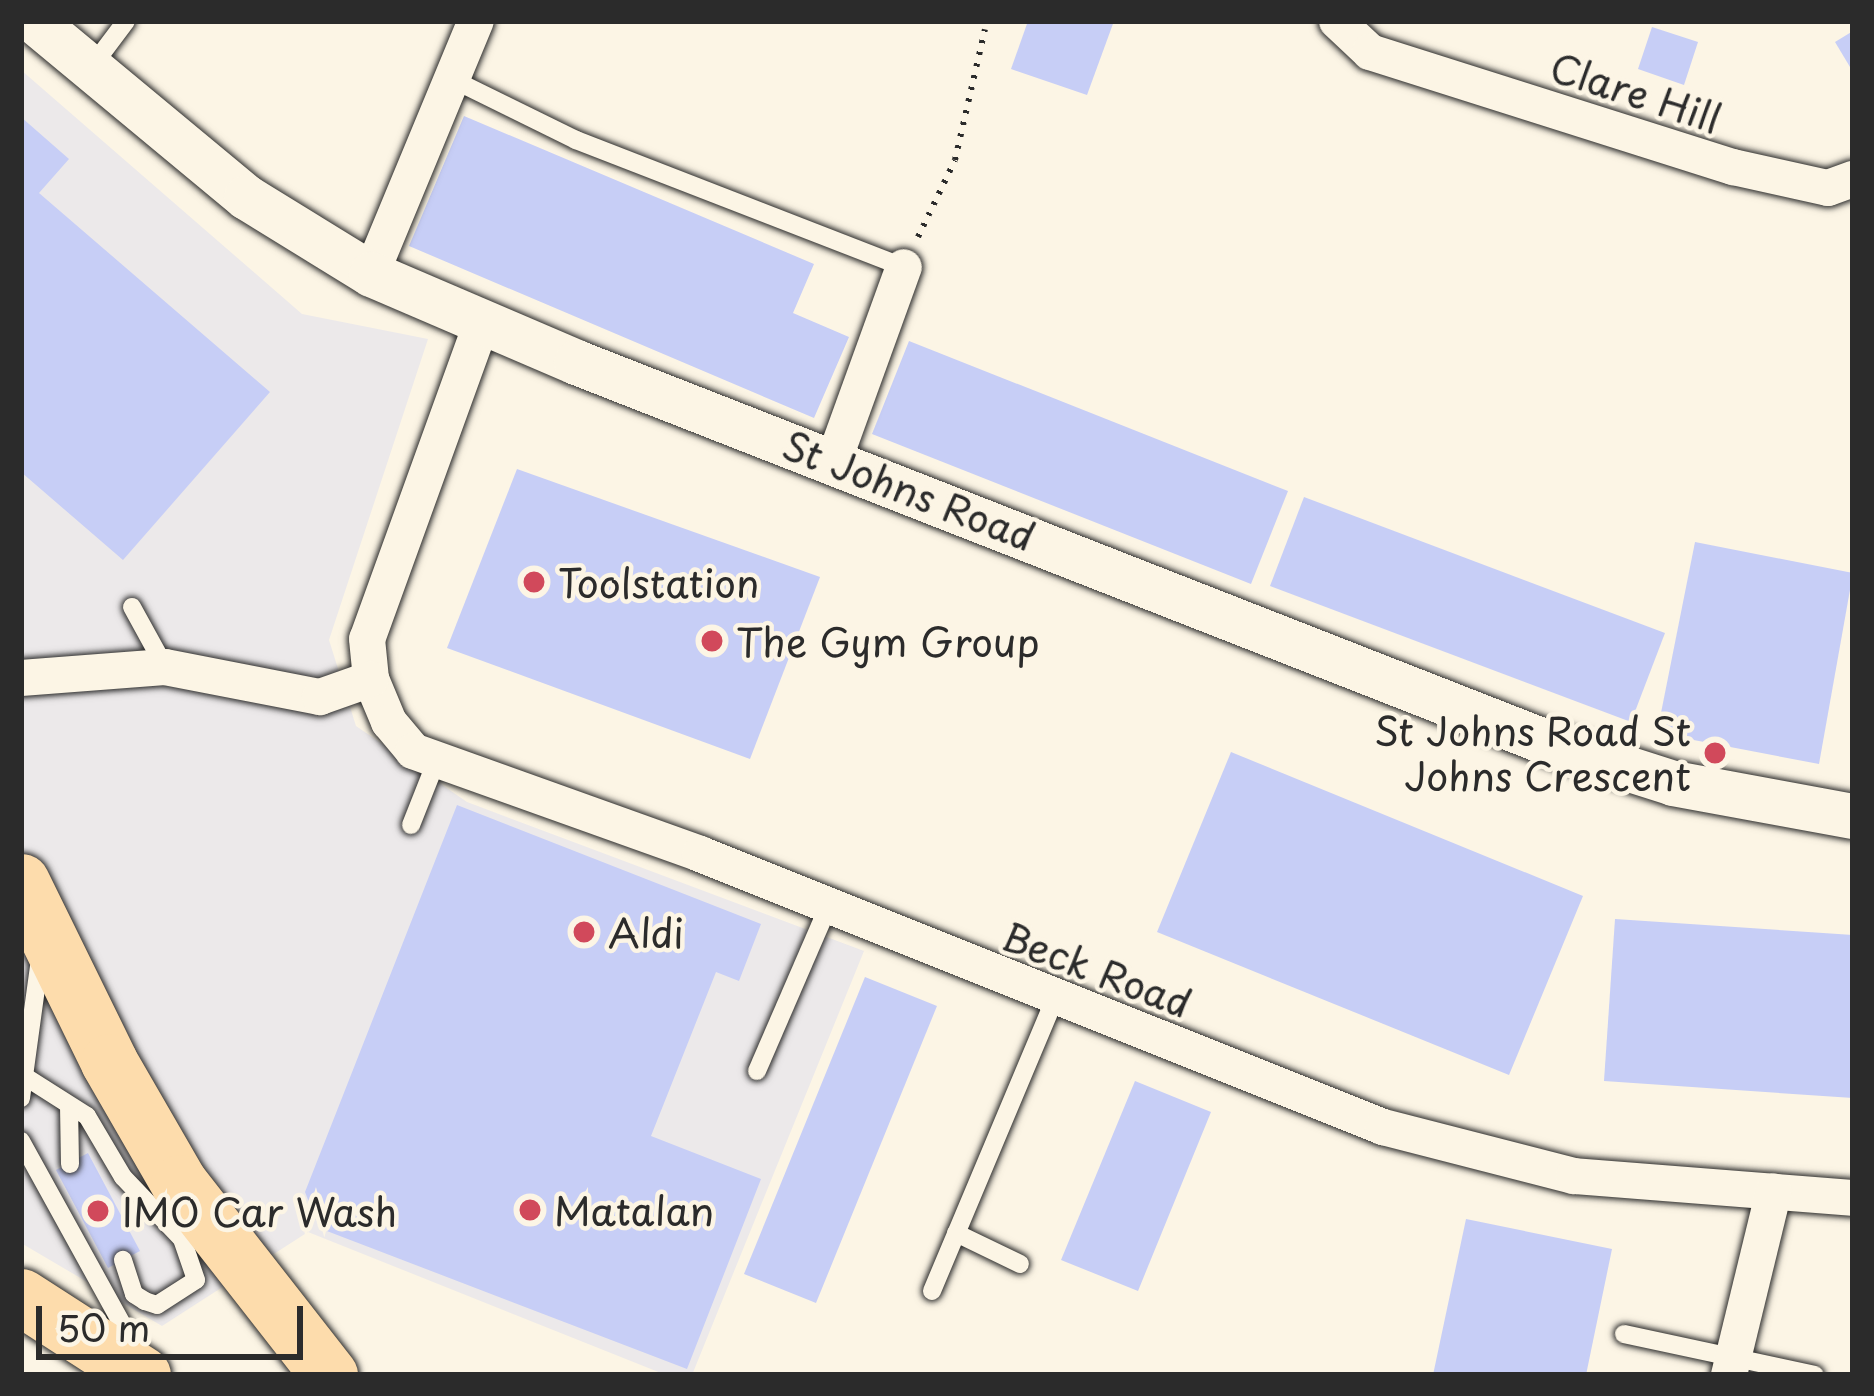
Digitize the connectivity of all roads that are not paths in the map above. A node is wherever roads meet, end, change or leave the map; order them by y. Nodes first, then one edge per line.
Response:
1 (34, 21) edge
2 (125, 21) edge
3 (476, 21) edge
4 (1337, 21) edge
5 (90, 69) junction
6 (452, 79) junction
7 (1853, 179) edge
8 (904, 267) joint
9 (371, 274) junction
10 (482, 322) junction
11 (834, 460) junction
12 (132, 607) dead end
13 (165, 667) junction
14 (21, 678) edge
15 (371, 679) junction
16 (436, 761) junction
17 (1853, 817) edge
18 (411, 825) dead end
19 (31, 904) edge
20 (828, 907) junction
21 (1055, 999) junction
22 (757, 1071) dead end
23 (22, 1085) edge
24 (69, 1106) junction
25 (21, 1141) edge
26 (70, 1163) dead end
27 (1774, 1191) junction
28 (1853, 1198) edge
29 (956, 1233) junction
30 (123, 1260) dead end
31 (1020, 1264) dead end
32 (932, 1291) dead end
33 (21, 1297) edge
34 (1624, 1334) dead end
35 (86, 1359) edge
36 (1732, 1365) edge
37 (145, 1375) edge
38 (329, 1375) edge
39 (1815, 1375) edge

1 - 5 street, St Johns Road
2 - 5 lane
3 - 6 street
4 - 7 street, Clare Hill
5 - 9 street, St Johns Road
6 - 8 lane
6 - 9 street
8 - 11 street
9 - 10 street, St Johns Road
10 - 11 street, St Johns Road
10 - 15 street
11 - 17 street, St Johns Road
12 - 13 lane
13 - 14 street
13 - 15 street
15 - 16 street, Beck Road
16 - 18 lane
16 - 20 street, Beck Road
19 - 23 lane
19 - 38 main road
20 - 21 street, Beck Road
20 - 22 lane
21 - 27 street, Beck Road
21 - 29 lane
23 - 24 lane
24 - 26 lane
24 - 30 lane
25 - 37 lane
27 - 28 street, Beck Road
27 - 36 street
29 - 31 lane
29 - 32 lane
33 - 35 main road
34 - 36 lane
35 - 37 main road
36 - 39 lane

